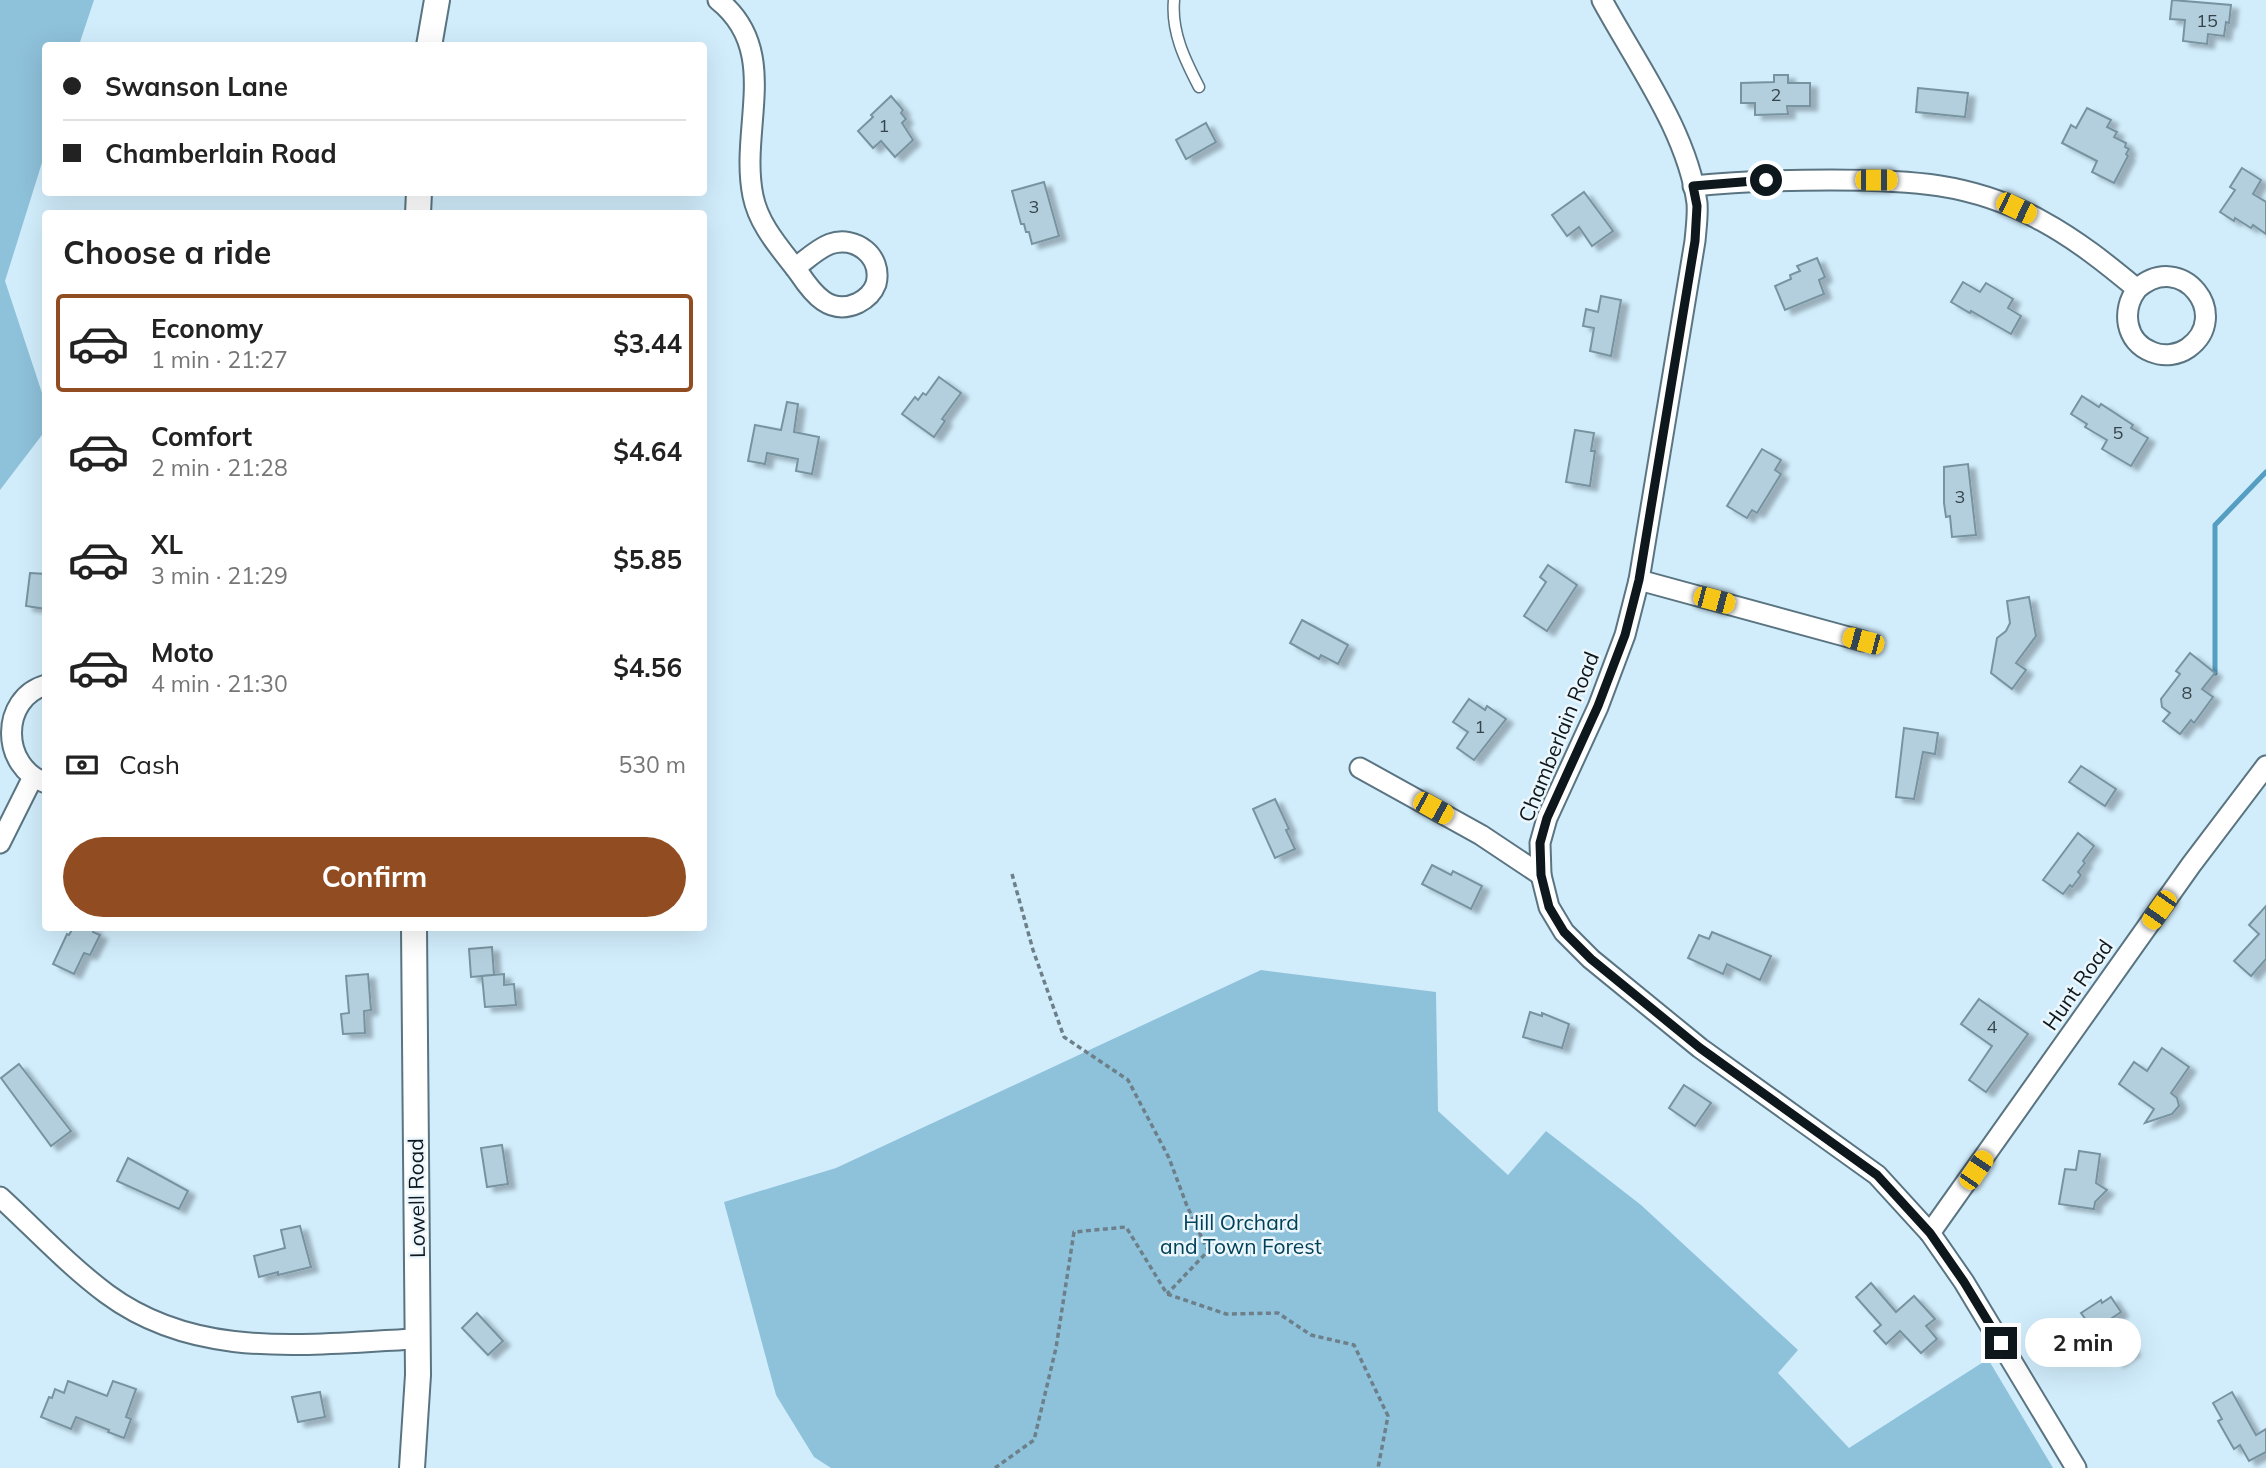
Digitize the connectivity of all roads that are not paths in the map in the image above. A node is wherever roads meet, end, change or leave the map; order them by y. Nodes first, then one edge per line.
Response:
1 (437, 0) edge
2 (718, 0) edge
3 (1174, 0) edge
4 (1602, 0) edge
5 (430, 42) edge
6 (1199, 87) dead end
7 (1693, 186) junction
8 (795, 268) dead end
9 (2137, 289) junction
10 (1639, 580) junction
11 (1863, 641) dead end
12 (42, 686) edge
13 (2266, 766) edge
14 (1360, 768) dead end
15 (39, 781) edge
16 (0, 843) edge
17 (1541, 875) junction
18 (414, 931) edge
19 (0, 1196) edge
20 (1930, 1233) junction
21 (418, 1339) junction
22 (412, 1468) edge
23 (2076, 1468) edge

1 - 5 street
2 - 8 street
3 - 6 lane
4 - 7 street, Chamberlain Road
7 - 9 street
7 - 10 street, Chamberlain Road
9 - 9 street
10 - 11 street
10 - 17 street, Chamberlain Road
12 - 15 street
13 - 20 street, Hunt Road
14 - 17 street
15 - 16 street
17 - 20 street, Chamberlain Road
18 - 21 street, Lowell Road
19 - 21 street
20 - 23 street, Chamberlain Road
21 - 22 street, Lowell Road

